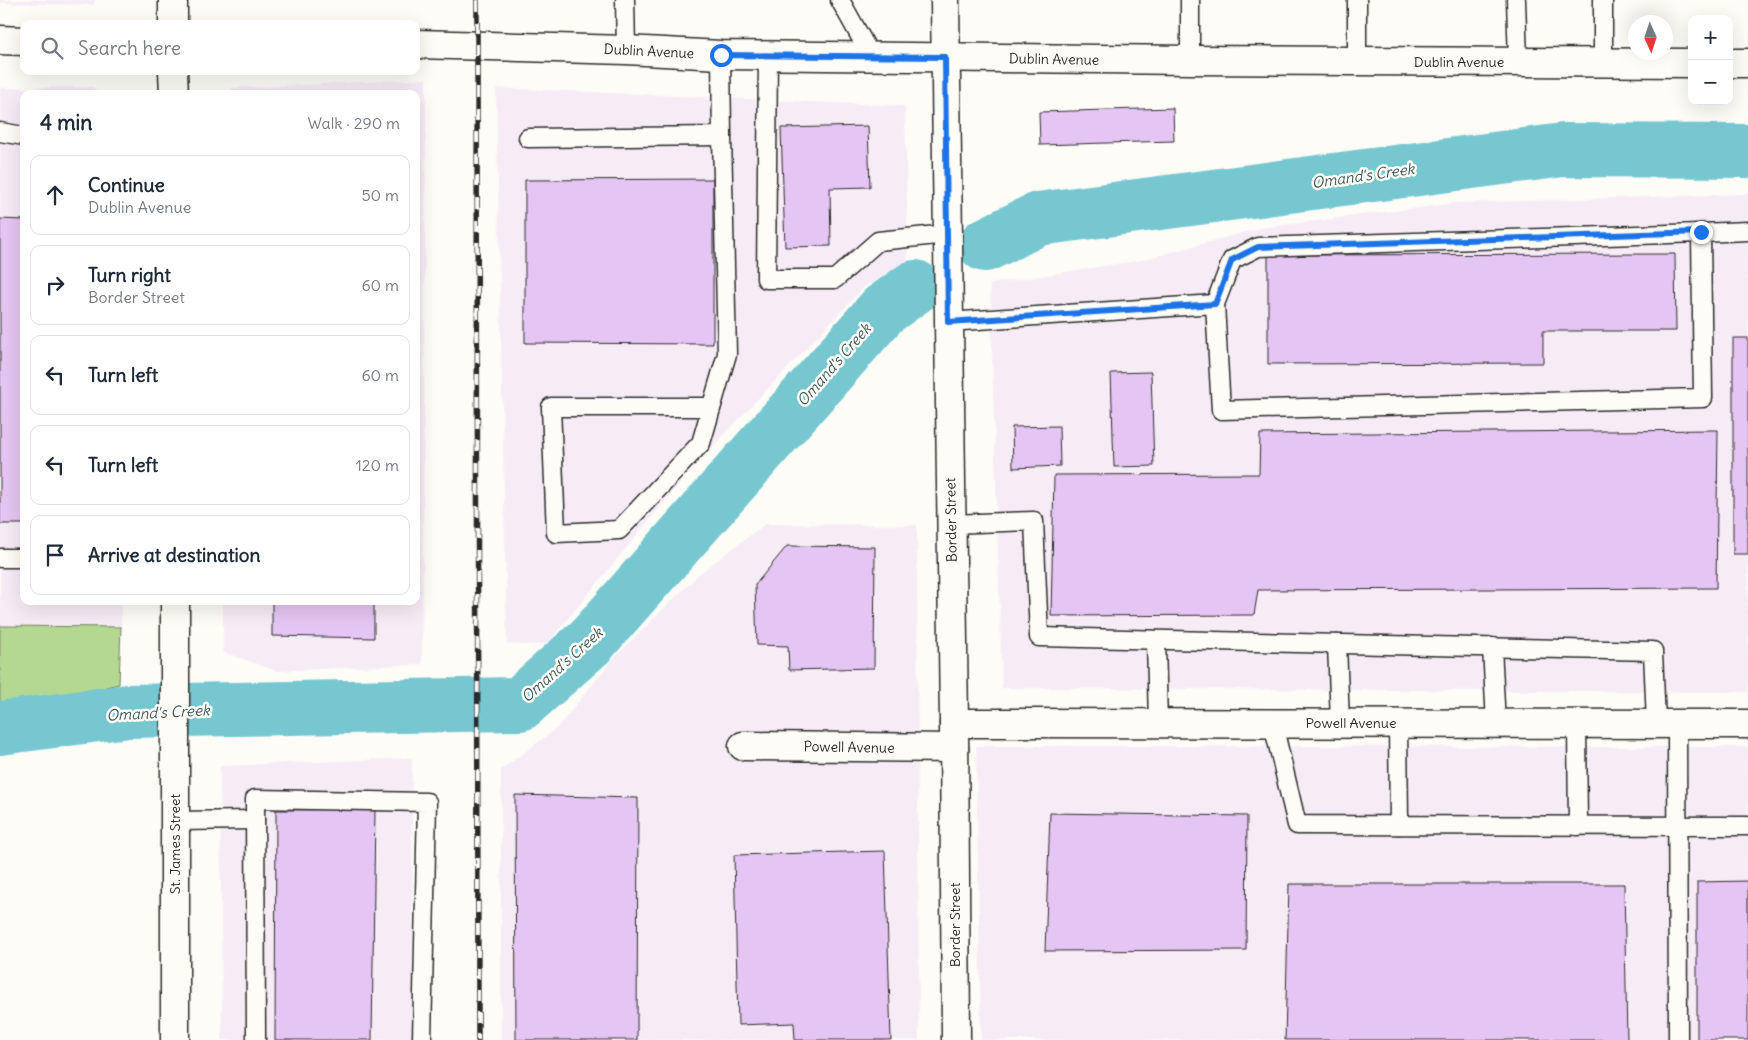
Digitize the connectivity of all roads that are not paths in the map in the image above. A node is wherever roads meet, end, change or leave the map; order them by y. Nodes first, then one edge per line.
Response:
1 (173, 0) edge
2 (625, 0) edge
3 (840, 0) edge
4 (945, 0) edge
5 (1190, 0) edge
6 (1357, 0) edge
7 (1516, 0) edge
8 (1603, 0) edge
9 (173, 20) edge
10 (0, 40) edge
11 (20, 40) edge
12 (420, 44) edge
13 (626, 50) junction
14 (721, 55) junction
15 (768, 55) junction
16 (871, 56) junction
17 (945, 57) junction
18 (1190, 60) junction
19 (1357, 62) junction
20 (1518, 62) junction
21 (1603, 62) junction
22 (1688, 63) edge
23 (1733, 63) edge
24 (1748, 63) edge
25 (173, 75) edge
26 (174, 90) edge
27 (0, 132) edge
28 (20, 135) edge
29 (722, 136) junction
30 (528, 138) dead end
31 (1748, 231) edge
32 (1701, 232) junction
33 (947, 234) junction
34 (1215, 304) junction
35 (948, 322) junction
36 (712, 407) junction
37 (951, 524) junction
38 (0, 558) edge
39 (20, 558) edge
40 (175, 605) edge
41 (1156, 640) junction
42 (1337, 644) junction
43 (1492, 647) junction
44 (1398, 723) junction
45 (1158, 724) junction
46 (1273, 724) junction
47 (1340, 724) junction
48 (1496, 724) junction
49 (1577, 724) junction
50 (1666, 724) junction
51 (1748, 724) edge
52 (954, 736) junction
53 (743, 746) dead end
54 (255, 820) junction
55 (175, 821) junction
56 (1399, 825) junction
57 (1578, 826) junction
58 (1678, 826) junction
59 (1748, 826) edge
60 (175, 1040) edge
61 (256, 1040) edge
62 (422, 1040) edge
63 (956, 1040) edge
64 (1678, 1040) edge

1 - 9 street
2 - 13 lane
3 - 16 lane
4 - 17 street, Border Street
5 - 18 lane
6 - 19 lane
7 - 20 lane
8 - 21 lane
10 - 11 street
12 - 13 street, Dublin Avenue
13 - 14 street, Dublin Avenue
14 - 15 street, Dublin Avenue
14 - 29 lane
15 - 16 street, Dublin Avenue
15 - 33 lane
16 - 17 street, Dublin Avenue
17 - 18 street, Dublin Avenue
17 - 33 street, Border Street
18 - 19 street, Dublin Avenue
19 - 20 street, Dublin Avenue
20 - 21 street, Dublin Avenue
21 - 22 street, Dublin Avenue
23 - 24 street
25 - 26 street
27 - 28 lane
29 - 30 lane
29 - 36 lane
31 - 32 lane
32 - 34 lane
32 - 34 lane
33 - 35 street, Border Street
34 - 35 lane
35 - 37 street, Border Street
36 - 36 lane
37 - 41 lane
37 - 52 street, Border Street
38 - 39 lane
40 - 55 street, St. James Street
41 - 42 lane
41 - 45 lane
42 - 43 lane
42 - 47 lane
43 - 48 lane
43 - 50 lane
44 - 47 street, Powell Avenue
44 - 48 street, Powell Avenue
44 - 56 lane
45 - 46 street, Powell Avenue
45 - 52 street, Powell Avenue
46 - 47 street, Powell Avenue
46 - 56 lane
48 - 49 street, Powell Avenue
49 - 50 street, Powell Avenue
49 - 57 lane
50 - 51 street, Powell Avenue
50 - 58 lane
52 - 53 street, Powell Avenue
52 - 63 street, Border Street
54 - 55 lane
54 - 61 lane
54 - 62 lane
55 - 60 street, St. James Street
56 - 57 lane
57 - 58 lane
58 - 59 lane
58 - 64 lane

